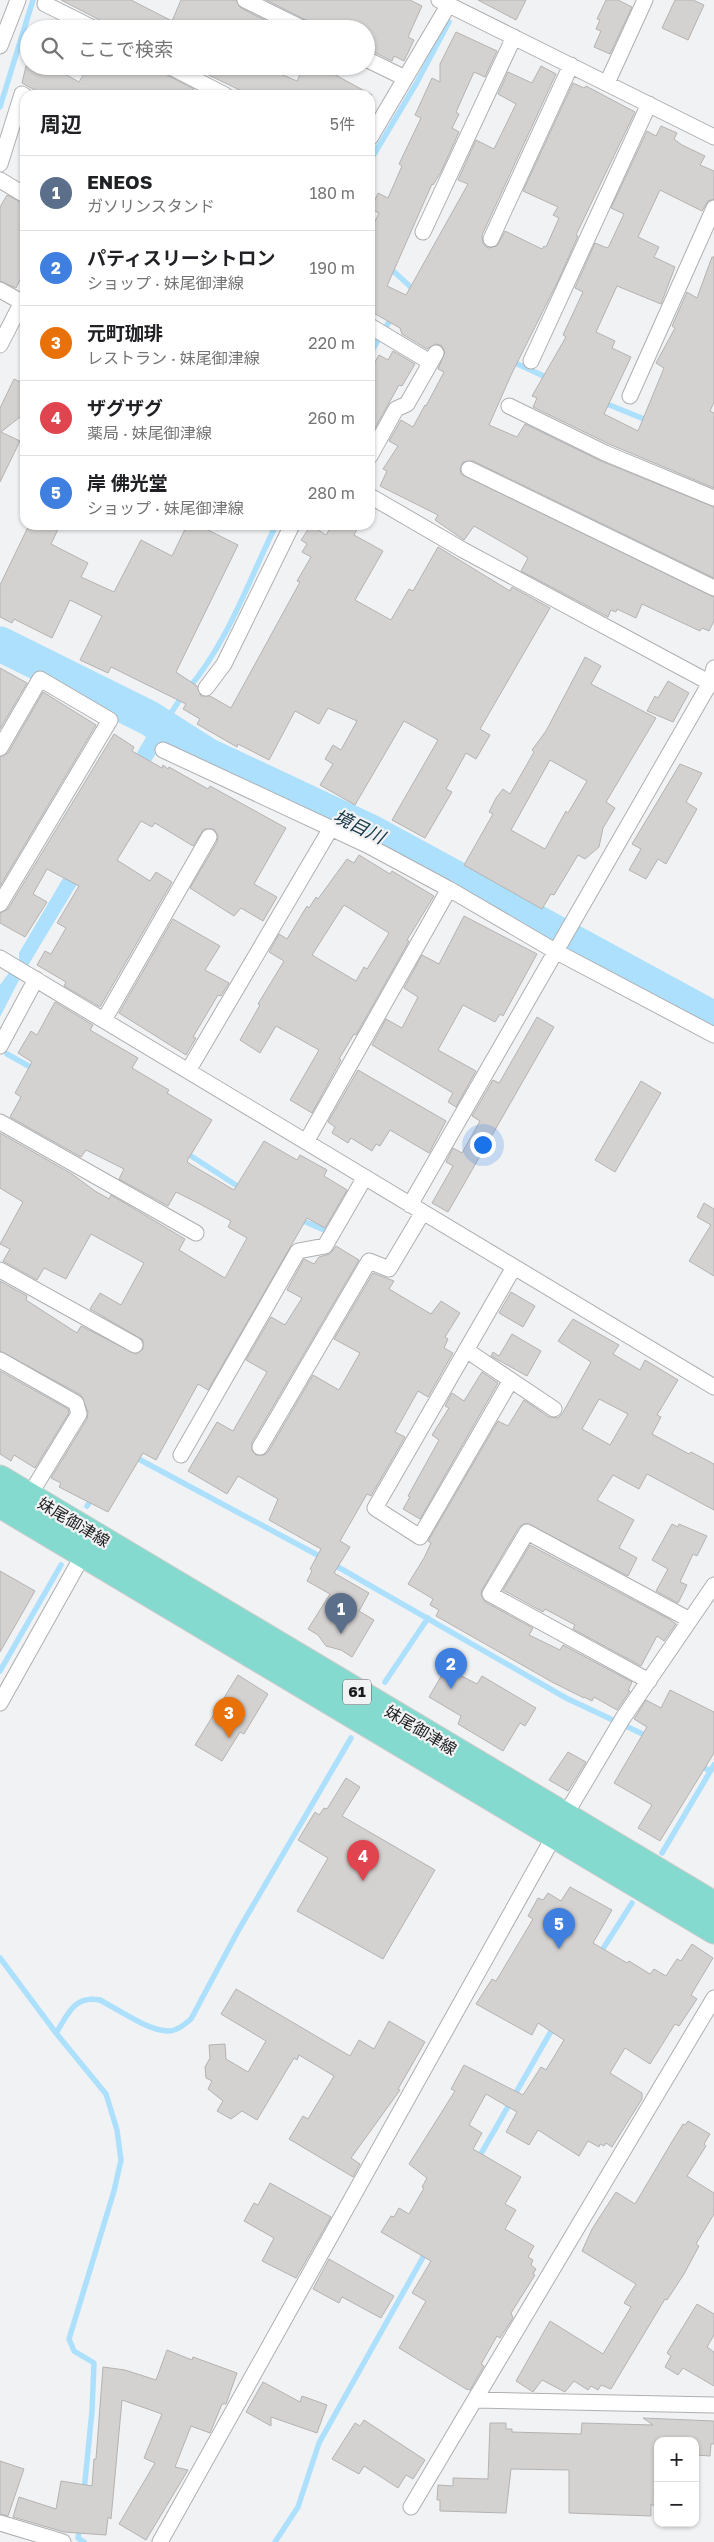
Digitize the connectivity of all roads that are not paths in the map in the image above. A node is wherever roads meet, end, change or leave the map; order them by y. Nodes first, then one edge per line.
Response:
1 (18, 0) edge
2 (246, 0) edge
3 (646, 0) edge
4 (444, 2) edge
5 (45, 4) dead end
6 (76, 20) edge
7 (286, 20) edge
8 (514, 37) junction
9 (0, 46) edge
10 (375, 63) edge
11 (571, 66) junction
12 (186, 75) edge
13 (405, 78) junction
14 (607, 84) junction
15 (215, 90) edge
16 (20, 100) edge
17 (649, 104) junction
18 (375, 129) edge
19 (714, 137) edge
20 (0, 164) edge
21 (0, 180) edge
22 (20, 192) edge
23 (714, 208) edge
24 (423, 232) dead end
25 (491, 239) dead end
26 (0, 290) edge
27 (20, 301) edge
28 (20, 310) edge
29 (378, 330) edge
30 (0, 345) edge
31 (530, 361) dead end
32 (630, 396) dead end
33 (509, 406) dead end
34 (375, 447) edge
35 (469, 469) dead end
36 (714, 498) edge
37 (375, 499) edge
38 (290, 530) edge
39 (714, 588) edge
40 (714, 668) edge
41 (712, 684) edge
42 (206, 688) dead end
43 (0, 748) edge
44 (162, 750) dead end
45 (331, 828) junction
46 (209, 837) dead end
47 (449, 888) junction
48 (0, 904) edge
49 (556, 948) junction
50 (0, 958) edge
51 (25, 972) junction
52 (104, 1020) junction
53 (714, 1035) edge
54 (0, 1046) edge
55 (188, 1071) junction
56 (0, 1122) edge
57 (306, 1142) junction
58 (365, 1177) junction
59 (417, 1209) junction
60 (196, 1233) dead end
61 (514, 1267) junction
62 (0, 1270) edge
63 (135, 1345) dead end
64 (466, 1350) junction
65 (0, 1360) edge
66 (511, 1380) junction
67 (714, 1388) edge
68 (554, 1409) dead end
69 (260, 1447) dead end
70 (181, 1455) dead end
71 (0, 1478) edge
72 (15, 1505) edge
73 (83, 1555) junction
74 (714, 1585) edge
75 (690, 1620) junction
76 (649, 1681) junction
77 (0, 1702) edge
78 (559, 1826) junction
79 (714, 1904) edge
80 (714, 1931) edge
81 (714, 1998) edge
82 (476, 2400) junction
83 (714, 2405) edge
84 (411, 2507) dead end
85 (0, 2523) edge
86 (63, 2542) edge
87 (160, 2542) edge

1 - 9 street
2 - 7 street
3 - 14 street
4 - 8 street
4 - 13 street
5 - 6 street
8 - 11 street
8 - 24 street
10 - 13 street
11 - 14 street
11 - 25 street
12 - 15 street
13 - 18 street
14 - 17 street
16 - 20 street
17 - 19 street
17 - 31 street
21 - 22 street
23 - 32 street
26 - 27 street
28 - 30 street
29 - 34 street
33 - 36 street
35 - 39 street
37 - 41 street
38 - 42 street
40 - 41 street
41 - 49 street
43 - 48 street
44 - 45 street
45 - 47 street
45 - 55 street
46 - 52 street
47 - 49 street
47 - 57 street
49 - 53 street
49 - 59 street
50 - 51 street
51 - 52 street
51 - 54 street
52 - 55 street
55 - 57 street
56 - 60 street
57 - 58 street
58 - 59 street
58 - 70 street
59 - 61 street
59 - 69 street
61 - 64 street
61 - 67 street
62 - 63 street
64 - 66 street
64 - 66 street
65 - 72 street
66 - 68 street
71 - 72 main road, 妹尾御津線 / 61
72 - 73 main road, 妹尾御津線 / 61
72 - 78 main road, 妹尾御津線 / 61
73 - 77 street
73 - 78 main road, 妹尾御津線 / 61
74 - 75 street
75 - 76 street
75 - 76 street
76 - 78 street
78 - 79 main road, 妹尾御津線 / 61
78 - 80 main road, 妹尾御津線 / 61
78 - 87 street
81 - 82 street
82 - 83 street
82 - 84 street
85 - 86 street

